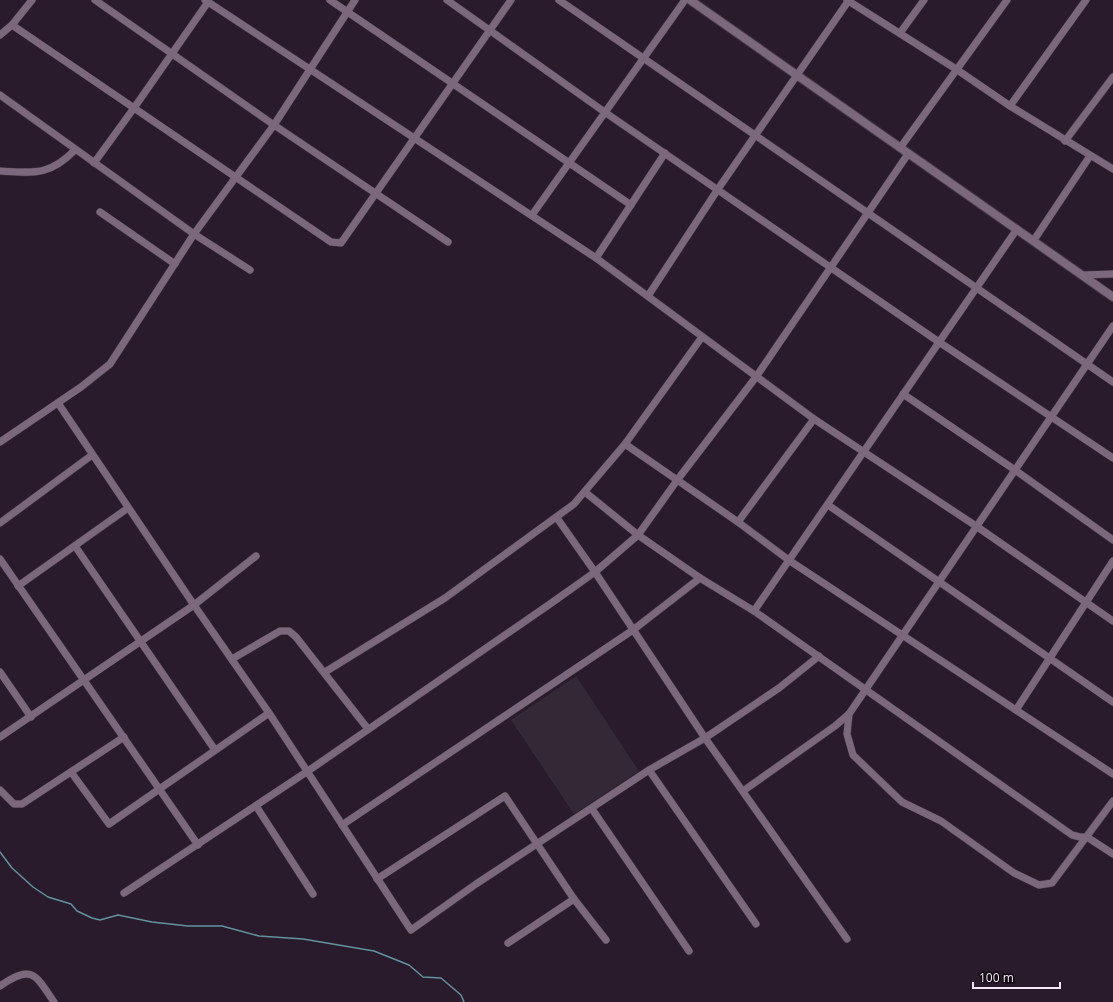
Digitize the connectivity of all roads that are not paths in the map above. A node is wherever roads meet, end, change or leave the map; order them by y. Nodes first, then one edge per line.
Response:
1 (32, 0) edge
2 (95, 0) edge
3 (330, 0) edge
4 (355, 0) edge
5 (447, 0) edge
6 (511, 0) edge
7 (559, 0) edge
8 (685, 0) edge
9 (690, 0) edge
10 (848, 0) edge
11 (924, 0) edge
12 (1007, 0) edge
13 (1086, 0) edge
14 (207, 1) edge
15 (346, 12) junction
16 (12, 25) junction
17 (491, 30) junction
18 (900, 33) junction
19 (0, 35) edge
20 (172, 53) junction
21 (644, 58) junction
22 (309, 69) junction
23 (956, 69) junction
24 (797, 76) junction
25 (1113, 77) edge
26 (453, 82) junction
27 (0, 95) edge
28 (1010, 106) junction
29 (134, 108) junction
30 (606, 113) junction
31 (274, 125) junction
32 (755, 135) junction
33 (414, 139) junction
34 (1065, 141) junction
35 (900, 148) junction
36 (75, 150) junction
37 (665, 152) junction
38 (908, 154) junction
39 (1090, 156) junction
40 (94, 163) junction
41 (570, 163) junction
42 (1113, 170) edge
43 (0, 171) edge
44 (236, 178) junction
45 (718, 189) junction
46 (376, 193) junction
47 (631, 205) junction
48 (100, 212) dead end
49 (869, 214) junction
50 (532, 215) junction
51 (1017, 229) junction
52 (194, 234) junction
53 (1034, 240) junction
54 (448, 242) dead end
55 (596, 258) junction
56 (175, 264) junction
57 (832, 268) junction
58 (250, 270) dead end
59 (1113, 274) edge
60 (1082, 275) junction
61 (976, 288) junction
62 (648, 296) junction
63 (1113, 297) edge
64 (1113, 326) edge
65 (702, 336) junction
66 (938, 342) junction
67 (1088, 364) junction
68 (756, 376) junction
69 (1113, 382) edge
70 (903, 394) junction
71 (58, 403) junction
72 (1052, 418) junction
73 (814, 419) junction
74 (0, 442) edge
75 (626, 444) junction
76 (864, 451) junction
77 (92, 455) junction
78 (1113, 458) edge
79 (1015, 470) junction
80 (678, 479) junction
81 (585, 492) junction
82 (828, 505) junction
83 (128, 508) junction
84 (557, 518) junction
85 (738, 522) junction
86 (0, 523) edge
87 (976, 526) junction
88 (638, 535) junction
89 (1113, 540) edge
90 (75, 546) junction
91 (256, 556) dead end
92 (0, 559) edge
93 (790, 560) junction
94 (1113, 561) edge
95 (595, 572) junction
96 (700, 578) junction
97 (938, 582) junction
98 (18, 586) junction
99 (1086, 602) junction
100 (194, 605) junction
101 (754, 611) junction
102 (1113, 621) edge
103 (633, 630) junction
104 (902, 636) junction
105 (141, 642) junction
106 (819, 656) junction
107 (232, 659) junction
108 (1049, 659) junction
109 (0, 672) edge
110 (325, 672) junction
111 (84, 680) junction
112 (865, 689) junction
113 (1113, 702) edge
114 (1016, 710) junction
115 (269, 712) junction
116 (849, 714) junction
117 (31, 717) junction
118 (368, 729) junction
119 (0, 737) edge
120 (124, 737) junction
121 (705, 738) junction
122 (215, 750) junction
123 (649, 770) junction
124 (308, 771) junction
125 (71, 772) junction
126 (1113, 774) edge
127 (160, 789) junction
128 (0, 790) edge
129 (743, 791) junction
130 (1113, 802) edge
131 (256, 806) junction
132 (592, 809) junction
133 (342, 825) junction
134 (1087, 837) junction
135 (538, 844) junction
136 (198, 845) junction
137 (1113, 854) edge
138 (377, 879) junction
139 (124, 893) dead end
140 (314, 894) dead end
141 (574, 899) junction
142 (756, 924) dead end
143 (847, 939) dead end
144 (606, 940) dead end
145 (508, 943) dead end
146 (689, 951) dead end
147 (0, 986) edge
148 (54, 1002) edge

1 - 16 street
2 - 20 street
3 - 15 street
4 - 15 street
5 - 17 street
6 - 17 street
7 - 21 street
8 - 21 street
9 - 24 street
10 - 18 street
10 - 24 street
11 - 18 street
12 - 23 street
13 - 28 street
14 - 20 street
14 - 22 street
15 - 22 street
15 - 26 street
16 - 19 street
16 - 29 street
17 - 26 street
17 - 30 street
18 - 23 street
20 - 29 street
20 - 31 street
21 - 30 street
21 - 32 street
22 - 31 street
22 - 33 street
23 - 28 street
23 - 35 street
24 - 32 street
24 - 35 street
25 - 34 street
26 - 33 street
26 - 41 street
27 - 36 street
28 - 34 street
29 - 40 street
29 - 44 street
30 - 37 street
30 - 41 street
31 - 44 street
31 - 46 street
32 - 45 street
32 - 49 street
33 - 46 street
33 - 50 street
34 - 39 street
35 - 38 street
36 - 40 street
36 - 43 street
37 - 45 street
37 - 47 street
38 - 49 street
38 - 51 street
39 - 42 street
39 - 53 street
40 - 52 street
41 - 47 street
41 - 50 street
44 - 46 street
44 - 52 street
45 - 57 street
45 - 62 street
46 - 54 street
47 - 55 street
48 - 56 street
49 - 57 street
49 - 61 street
50 - 55 street
51 - 53 street
51 - 61 street
52 - 56 street
52 - 58 street
53 - 60 street
55 - 62 street
56 - 71 street
57 - 66 street
57 - 68 street
59 - 60 street
60 - 63 street
61 - 66 street
61 - 67 street
62 - 65 street
64 - 67 street
65 - 68 street
65 - 75 street
66 - 70 street
66 - 72 street
67 - 69 street
67 - 72 street
68 - 73 street
68 - 80 street
70 - 76 street
70 - 79 street
71 - 74 street
71 - 77 street
72 - 78 street
72 - 79 street
73 - 76 street
73 - 85 street
75 - 80 street
75 - 81 street
76 - 82 street
76 - 87 street
77 - 83 street
77 - 86 street
79 - 87 street
79 - 89 street
80 - 85 street
80 - 88 street
81 - 84 street
81 - 88 street
82 - 93 street
82 - 97 street
83 - 90 street
83 - 100 street
84 - 95 street
84 - 110 street
85 - 93 street
87 - 97 street
87 - 99 street
88 - 95 street
88 - 96 street
90 - 98 street
90 - 105 street
91 - 100 street
92 - 98 street
93 - 101 street
93 - 104 street
94 - 99 street
95 - 103 street
95 - 118 street
96 - 101 street
96 - 103 street
97 - 104 street
97 - 108 street
98 - 111 street
99 - 102 street
99 - 108 street
100 - 105 street
100 - 107 street
101 - 106 street
103 - 121 street
103 - 133 street
104 - 112 street
104 - 114 street
105 - 111 street
105 - 122 street
106 - 112 street
106 - 121 street
107 - 110 street
107 - 115 street
108 - 113 street
108 - 114 street
109 - 117 street
110 - 118 street
111 - 117 street
111 - 120 street
112 - 116 street
112 - 134 street
114 - 126 street
115 - 122 street
115 - 124 street
116 - 129 street
116 - 134 street
117 - 119 street
118 - 124 street
120 - 125 street
120 - 127 street
121 - 123 street
121 - 129 street
122 - 127 street
123 - 132 street
123 - 142 street
124 - 131 street
124 - 133 street
125 - 127 street
125 - 128 street
127 - 136 street
129 - 143 street
130 - 134 street
131 - 136 street
131 - 140 street
132 - 135 street
132 - 146 street
133 - 138 street
134 - 137 street
135 - 138 street
135 - 138 street
135 - 141 street
136 - 139 street
141 - 144 street
141 - 145 street
147 - 148 street

